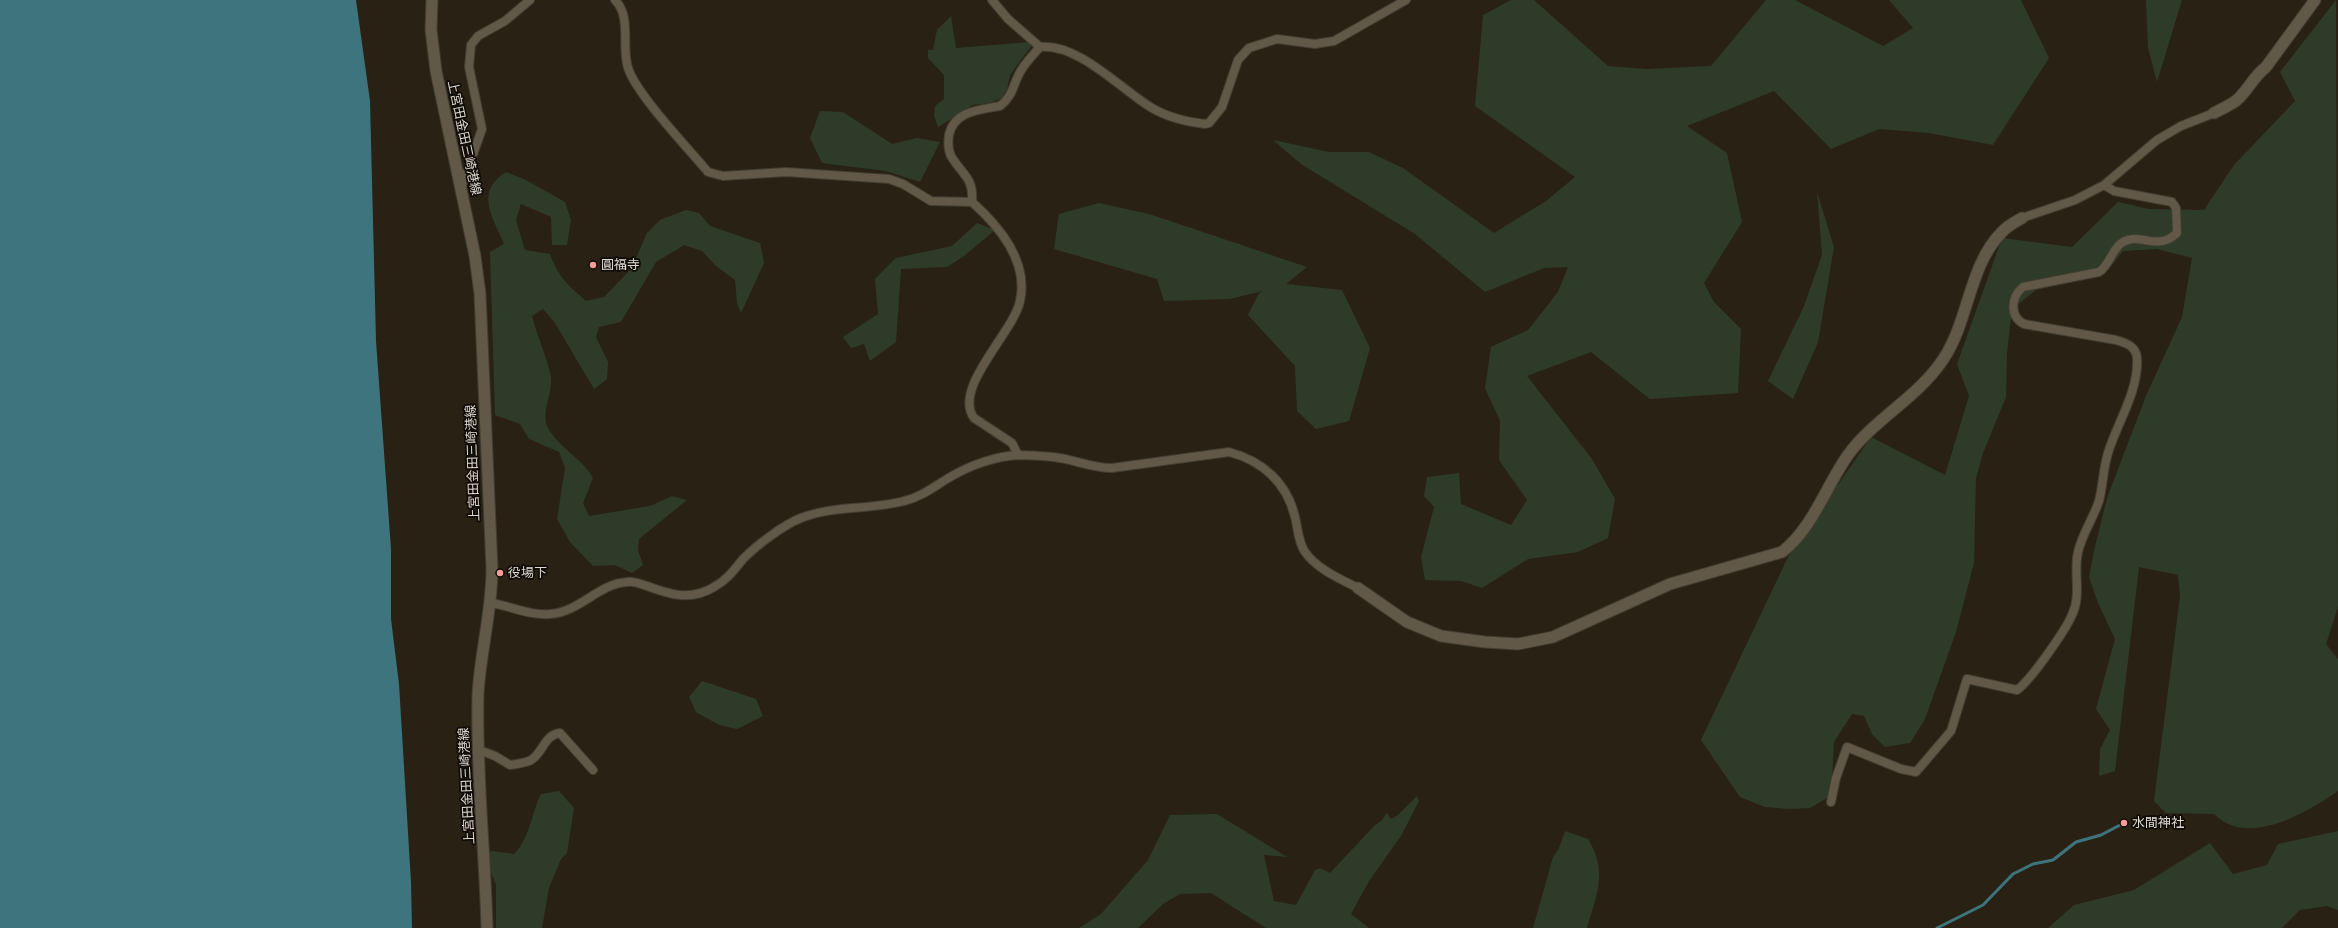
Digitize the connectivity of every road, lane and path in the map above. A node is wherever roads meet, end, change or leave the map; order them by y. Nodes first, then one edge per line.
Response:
1 (432, 0) edge
2 (530, 0) edge
3 (615, 0) edge
4 (992, 0) edge
5 (1406, 0) edge
6 (2315, 0) edge
7 (1040, 47) junction
8 (2214, 112) joint
9 (2104, 185) junction
10 (460, 188) junction
11 (972, 202) junction
12 (2022, 218) joint
13 (1018, 455) junction
14 (1358, 588) joint
15 (491, 603) junction
16 (479, 750) junction
17 (593, 770) dead end
18 (1831, 802) dead end
19 (487, 928) edge

1 - 10 street, 上宮田金田三崎港線
2 - 10 street
3 - 11 street
4 - 7 street
5 - 7 street
6 - 8 street
7 - 11 street
8 - 9 street
9 - 12 street
9 - 18 street
10 - 15 street, 上宮田金田三崎港線
11 - 13 street
12 - 14 street
13 - 14 street
13 - 15 street
15 - 16 street, 上宮田金田三崎港線
16 - 17 street
16 - 19 street, 上宮田金田三崎港線

